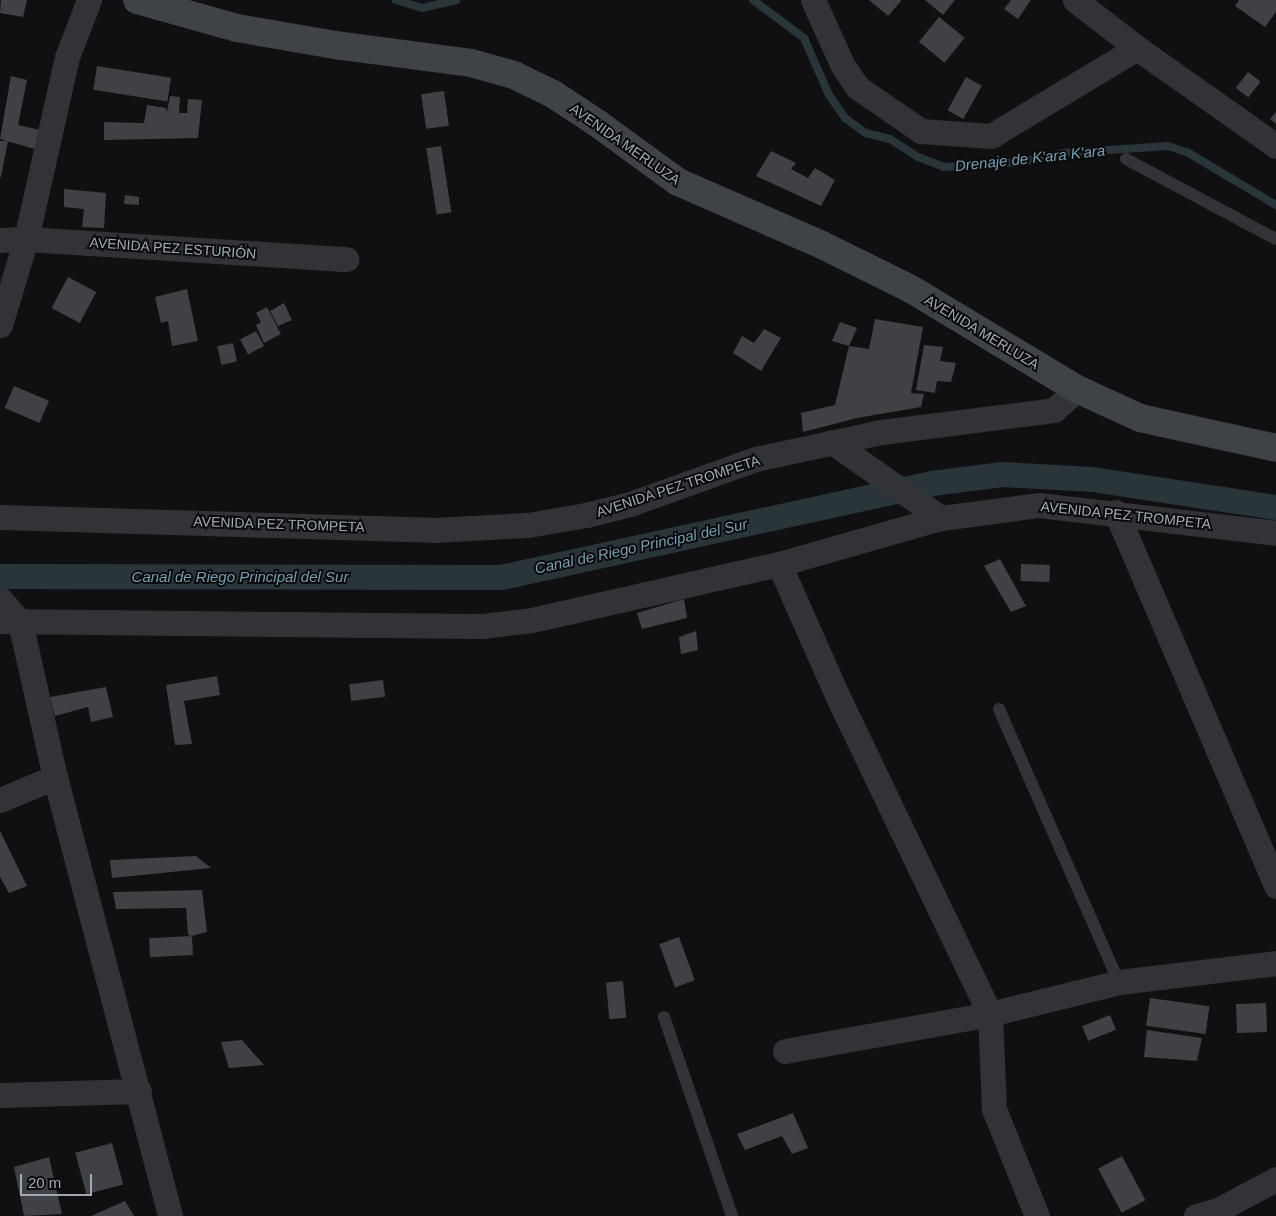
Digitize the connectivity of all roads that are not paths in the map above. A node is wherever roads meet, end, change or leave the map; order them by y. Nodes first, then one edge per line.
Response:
1 (89, 0) edge
2 (137, 0) edge
3 (813, 0) edge
4 (1075, 0) edge
5 (1137, 48) junction
6 (1276, 146) edge
7 (1126, 159) dead end
8 (26, 239) junction
9 (1276, 239) edge
10 (0, 240) edge
11 (346, 259) dead end
12 (0, 325) edge
13 (1077, 389) junction
14 (838, 446) junction
15 (1276, 448) edge
16 (1116, 512) junction
17 (0, 517) edge
18 (940, 518) junction
19 (1276, 533) edge
20 (779, 564) junction
21 (0, 599) edge
22 (10, 622) edge
23 (999, 709) dead end
24 (55, 778) junction
25 (0, 800) edge
26 (1276, 886) edge
27 (1276, 963) edge
28 (1119, 982) junction
29 (990, 1014) junction
30 (664, 1017) dead end
31 (785, 1051) dead end
32 (139, 1091) junction
33 (0, 1095) edge
34 (1276, 1179) edge
35 (170, 1216) edge
36 (732, 1216) edge
37 (1037, 1216) edge
38 (1196, 1216) edge

1 - 8 street
2 - 13 main road, AVENIDA MERLUZA
3 - 5 street
4 - 5 street
5 - 6 street
7 - 9 lane
8 - 10 street, AVENIDA PEZ ESTURIÓN
8 - 11 street, AVENIDA PEZ ESTURIÓN
8 - 12 street
13 - 14 street, AVENIDA PEZ TROMPETA
13 - 15 main road
14 - 17 street, AVENIDA PEZ TROMPETA
14 - 18 street
16 - 18 street, AVENIDA PEZ TROMPETA
16 - 19 street, AVENIDA PEZ TROMPETA
16 - 26 street
18 - 20 street, AVENIDA PEZ TROMPETA
20 - 22 street, AVENIDA PEZ TROMPETA
20 - 29 street
21 - 22 street
22 - 24 street
23 - 28 lane
24 - 25 street
24 - 32 street
27 - 28 street
28 - 29 street
29 - 31 street
29 - 37 street
30 - 36 lane
32 - 33 street
32 - 35 street
34 - 38 street

